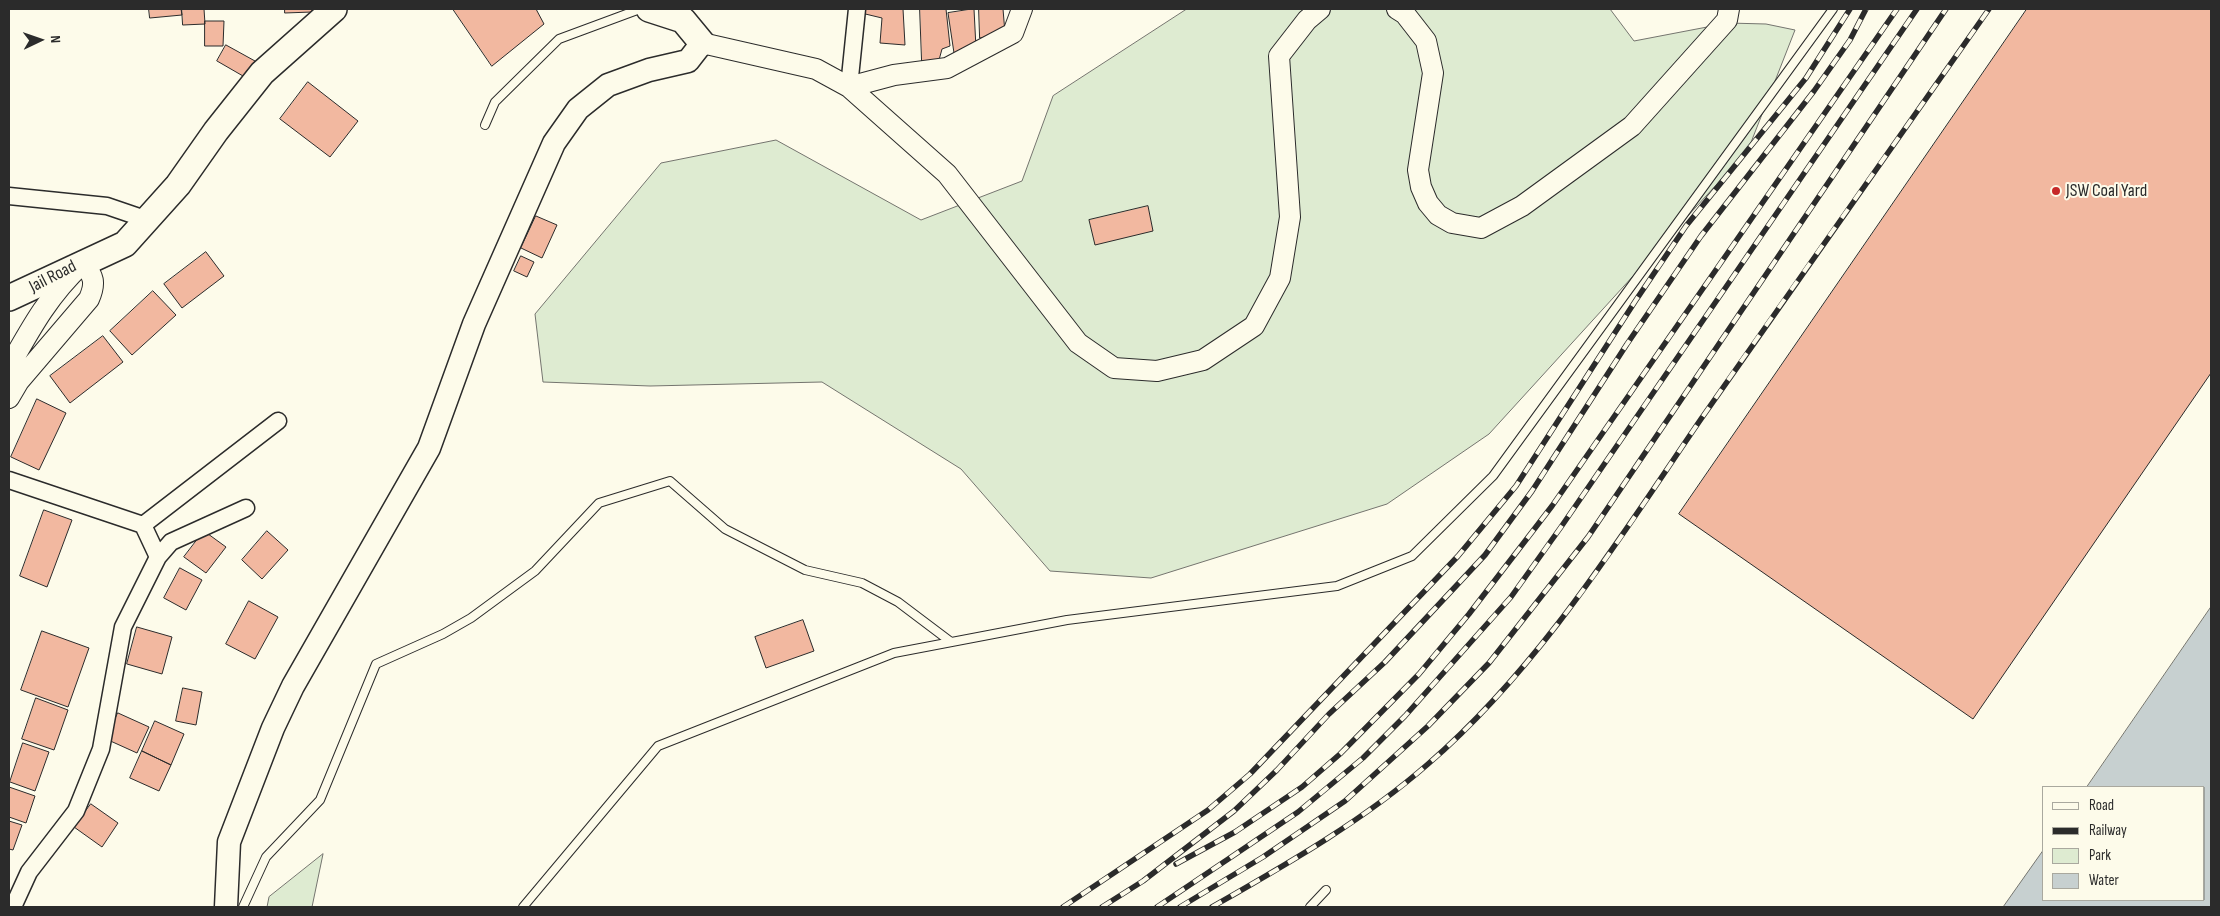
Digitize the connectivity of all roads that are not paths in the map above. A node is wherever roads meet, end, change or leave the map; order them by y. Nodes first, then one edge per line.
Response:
1 (334, 9) edge
2 (640, 9) edge
3 (649, 9) edge
4 (857, 9) edge
5 (1022, 9) edge
6 (1320, 9) edge
7 (1397, 9) edge
8 (1729, 9) edge
9 (1833, 9) edge
10 (702, 43) junction
11 (849, 87) junction
12 (485, 125) dead end
13 (9, 196) edge
14 (148, 220) junction
15 (83, 262) junction
16 (9, 280) edge
17 (9, 298) edge
18 (9, 367) edge
19 (9, 398) edge
20 (278, 421) dead end
21 (9, 480) edge
22 (246, 508) dead end
23 (143, 525) junction
24 (158, 557) junction
25 (951, 642) junction
26 (1326, 890) dead end
27 (13, 907) edge
28 (226, 907) edge
29 (243, 907) edge
30 (523, 907) edge
31 (1310, 907) edge

1 - 14 main road
2 - 12 lane
3 - 10 main road
4 - 11 street
5 - 11 street
6 - 11 street
7 - 8 street
9 - 25 lane
10 - 11 street
10 - 28 main road
13 - 14 street
14 - 15 main road
15 - 16 main road, Jail Road
15 - 17 main road, Jail Road
15 - 18 street
15 - 19 street
20 - 23 street
21 - 23 street
22 - 24 street
23 - 24 street
24 - 27 street
25 - 29 lane
25 - 30 lane
26 - 31 lane

